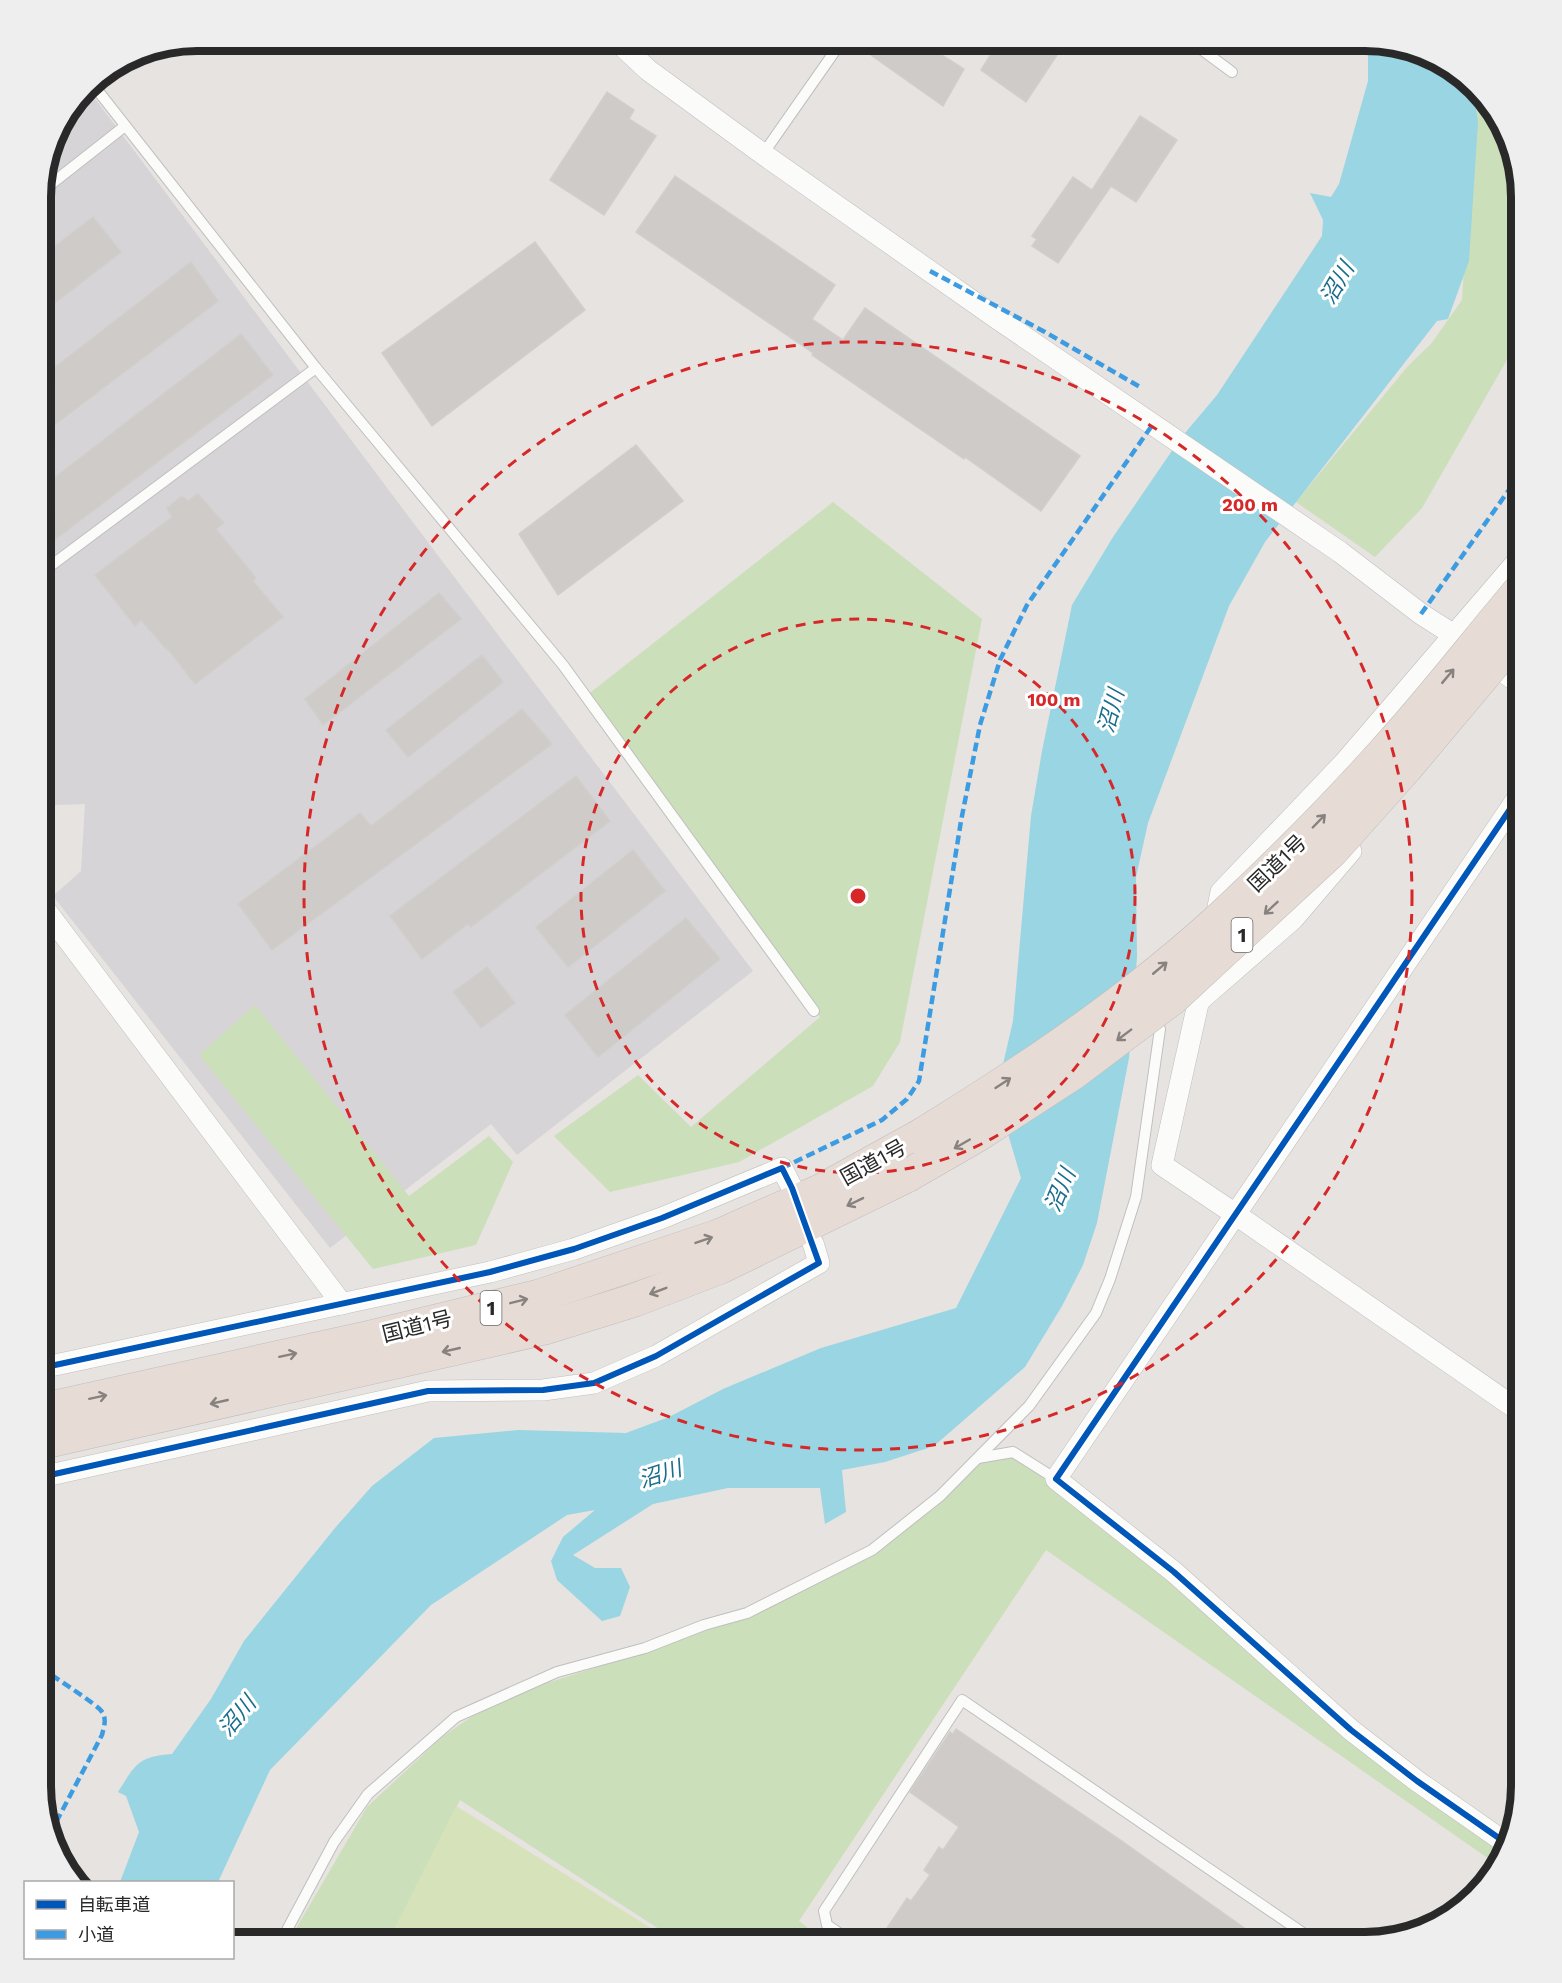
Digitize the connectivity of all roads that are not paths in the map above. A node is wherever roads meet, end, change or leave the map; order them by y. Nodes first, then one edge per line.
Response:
1 (628, 51) edge
2 (835, 51) edge
3 (1204, 51) edge
4 (1232, 72) dead end
5 (98, 91) edge
6 (125, 126) junction
7 (763, 154) junction
8 (52, 184) edge
9 (316, 368) junction
10 (51, 566) edge
11 (1511, 569) edge
12 (1511, 601) edge
13 (1454, 635) junction
14 (1511, 643) edge
15 (1511, 663) edge
16 (1503, 672) junction
17 (1511, 678) edge
18 (1511, 807) edge
19 (51, 917) edge
20 (1200, 999) junction
21 (814, 1011) dead end
22 (1160, 1029) dead end
23 (792, 1188) dead end
24 (1235, 1214) junction
25 (813, 1243) dead end
26 (342, 1304) junction
27 (51, 1366) edge
28 (1511, 1405) edge
29 (51, 1408) edge
30 (51, 1441) edge
31 (978, 1458) junction
32 (51, 1475) edge
33 (1056, 1479) junction
34 (1501, 1839) edge
35 (287, 1932) edge
36 (837, 1932) edge
37 (1301, 1932) edge

1 - 7 street
2 - 7 lane
3 - 4 lane
5 - 6 lane
6 - 8 lane
6 - 9 lane
7 - 13 street
9 - 10 lane
9 - 21 lane
11 - 13 street
29 -> 12 highway, 国道1号 / 1, bridge
13 - 16 street
13 - 20 street
14 -> 30 highway, 国道1号 / 1, bridge
15 - 16 street
16 - 17 street
16 - 20 street
18 - 24 street
19 - 26 street
20 - 24 street
22 - 31 lane
23 - 26 street
24 - 28 street
24 - 33 street
25 - 32 street
26 - 27 street
31 - 33 lane
31 - 35 lane
33 - 34 street
36 - 37 lane

